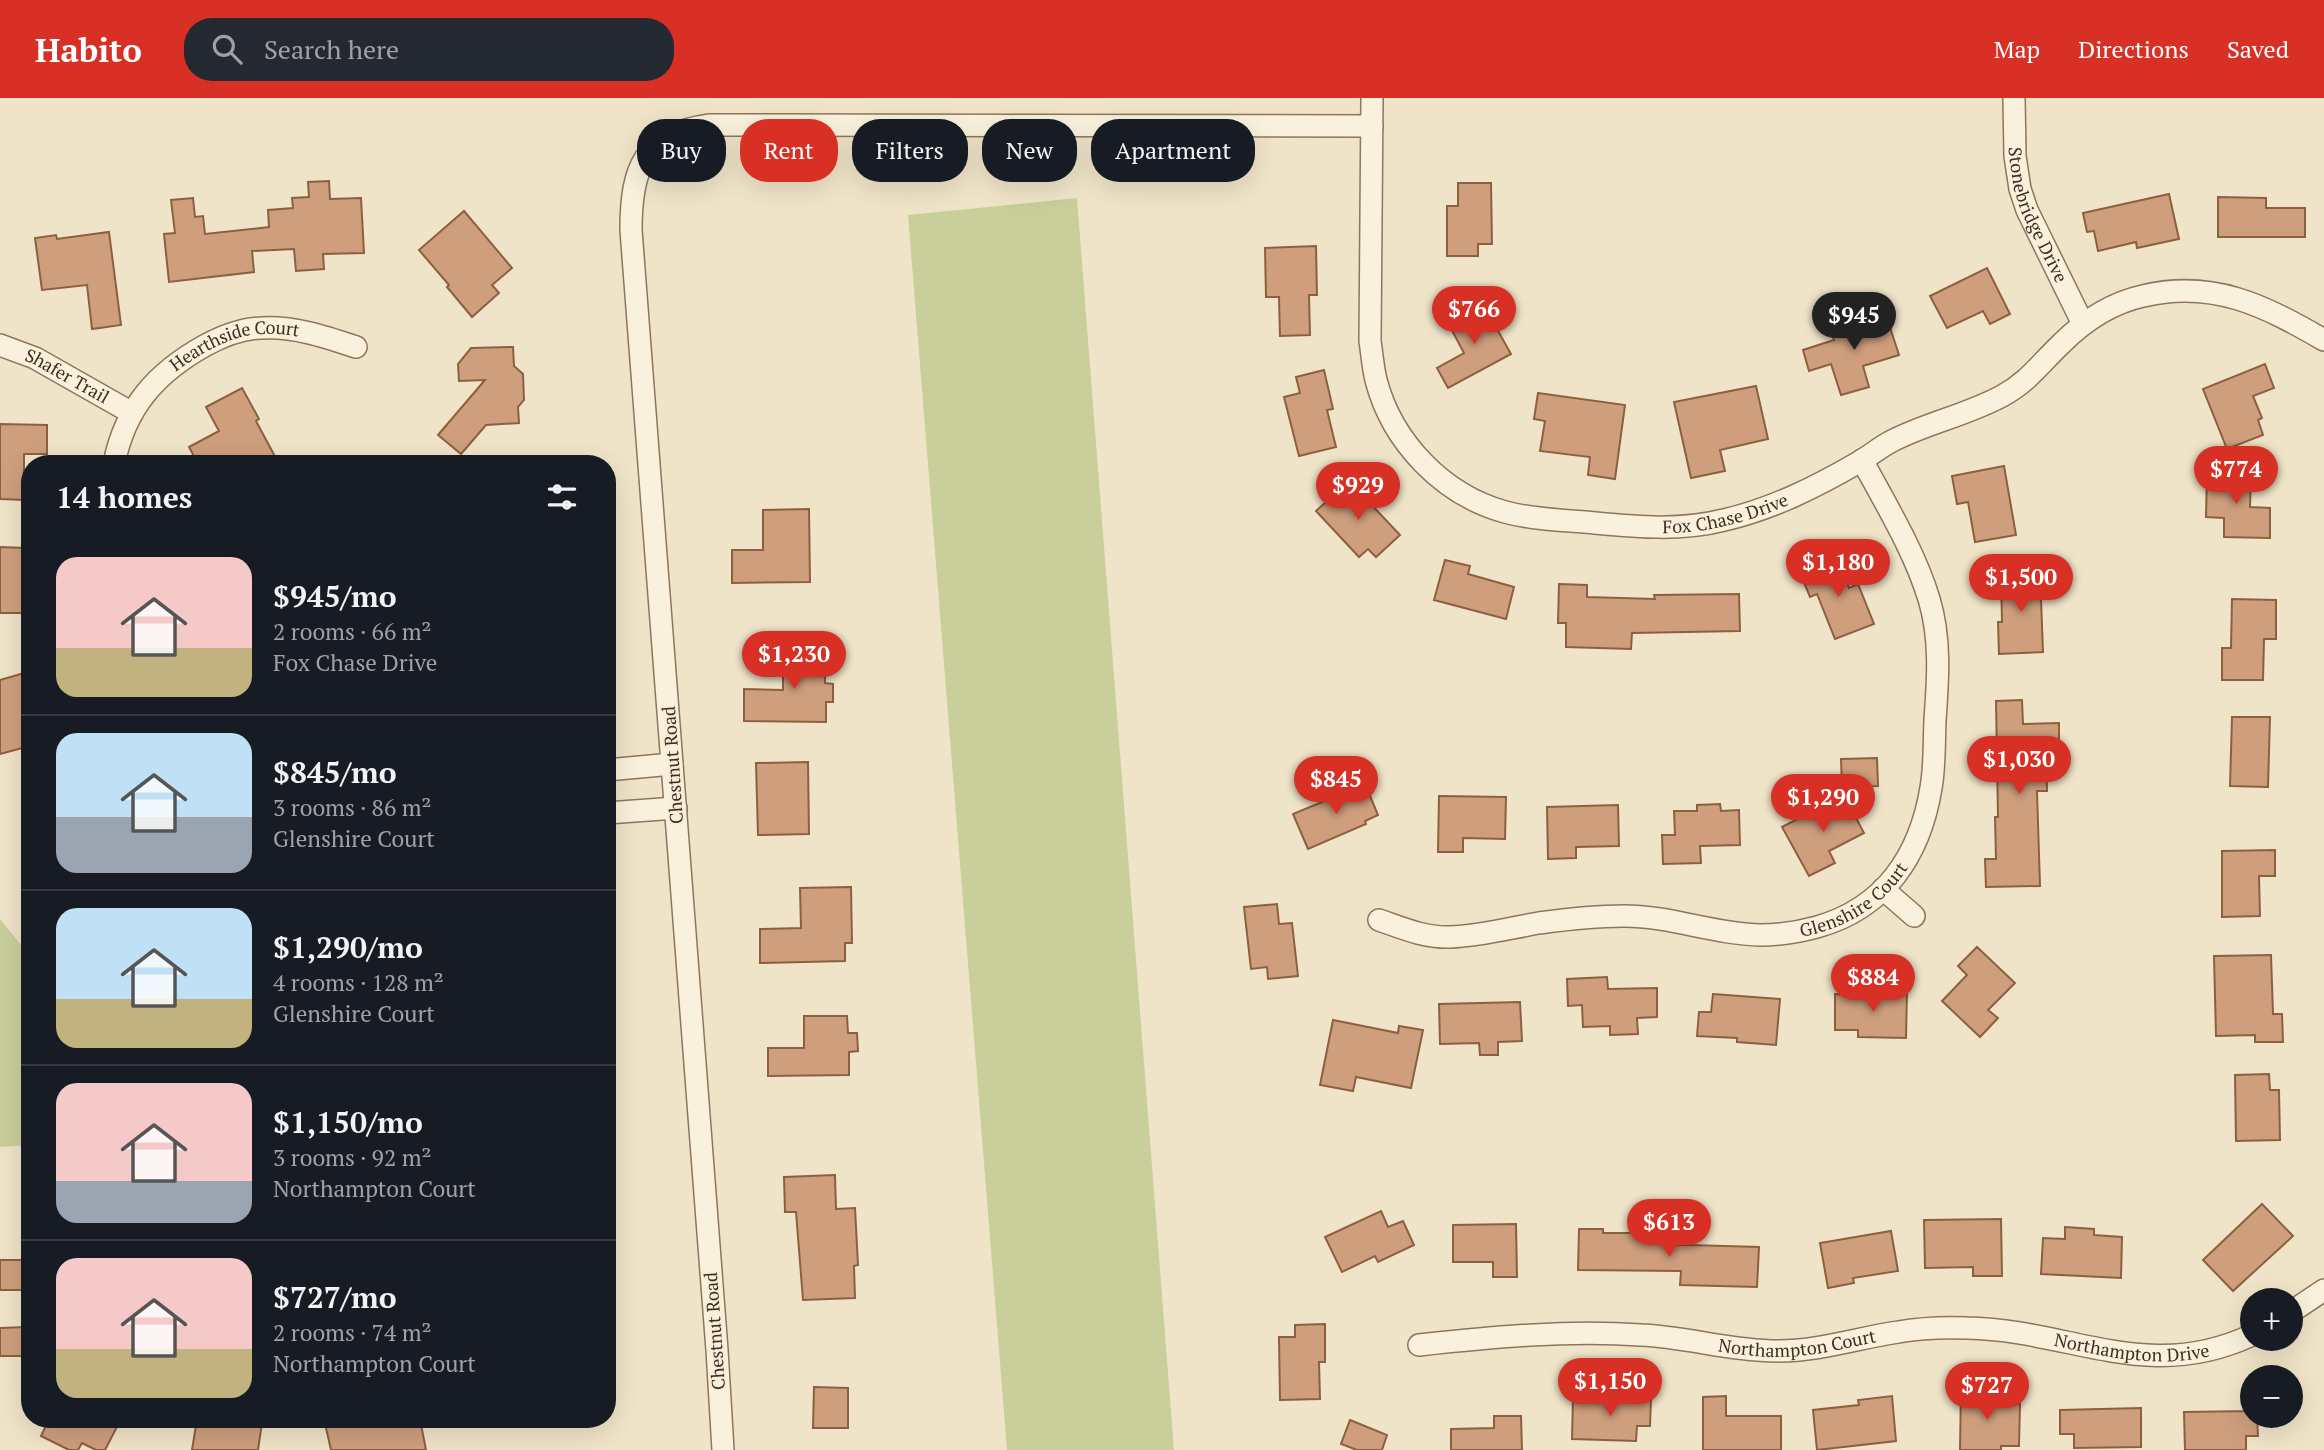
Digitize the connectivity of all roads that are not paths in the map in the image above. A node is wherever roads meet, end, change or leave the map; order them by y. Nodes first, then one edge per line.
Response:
1 (1372, 98) edge
2 (2014, 98) edge
3 (1372, 126) junction
4 (2083, 324) junction
5 (2324, 340) edge
6 (0, 345) edge
7 (356, 347) dead end
8 (132, 413) junction
9 (117, 455) edge
10 (1862, 460) junction
11 (672, 764) junction
12 (616, 769) edge
13 (676, 808) junction
14 (616, 812) edge
15 (1884, 889) junction
16 (1914, 916) dead end
17 (1379, 919) dead end
18 (2324, 1290) edge
19 (2303, 1304) edge
20 (2009, 1330) joint
21 (2240, 1341) edge
22 (1419, 1345) dead end
23 (723, 1450) edge

1 - 3 street, Fox Chase Drive
2 - 4 street, Stonebridge Drive
3 - 10 street, Fox Chase Drive
3 - 11 street, Chestnut Road
4 - 5 street, Fox Chase Drive
4 - 10 street, Fox Chase Drive
6 - 8 street, Shafer Trail
7 - 8 street, Hearthside Court
8 - 9 street, Hearthside Court
10 - 15 street, Glenshire Court
11 - 12 street
11 - 13 street, Chestnut Road
13 - 14 street
13 - 23 street, Chestnut Road
15 - 16 street
15 - 17 street, Glenshire Court
18 - 19 street
20 - 21 street, Northampton Drive
20 - 22 street, Northampton Court

